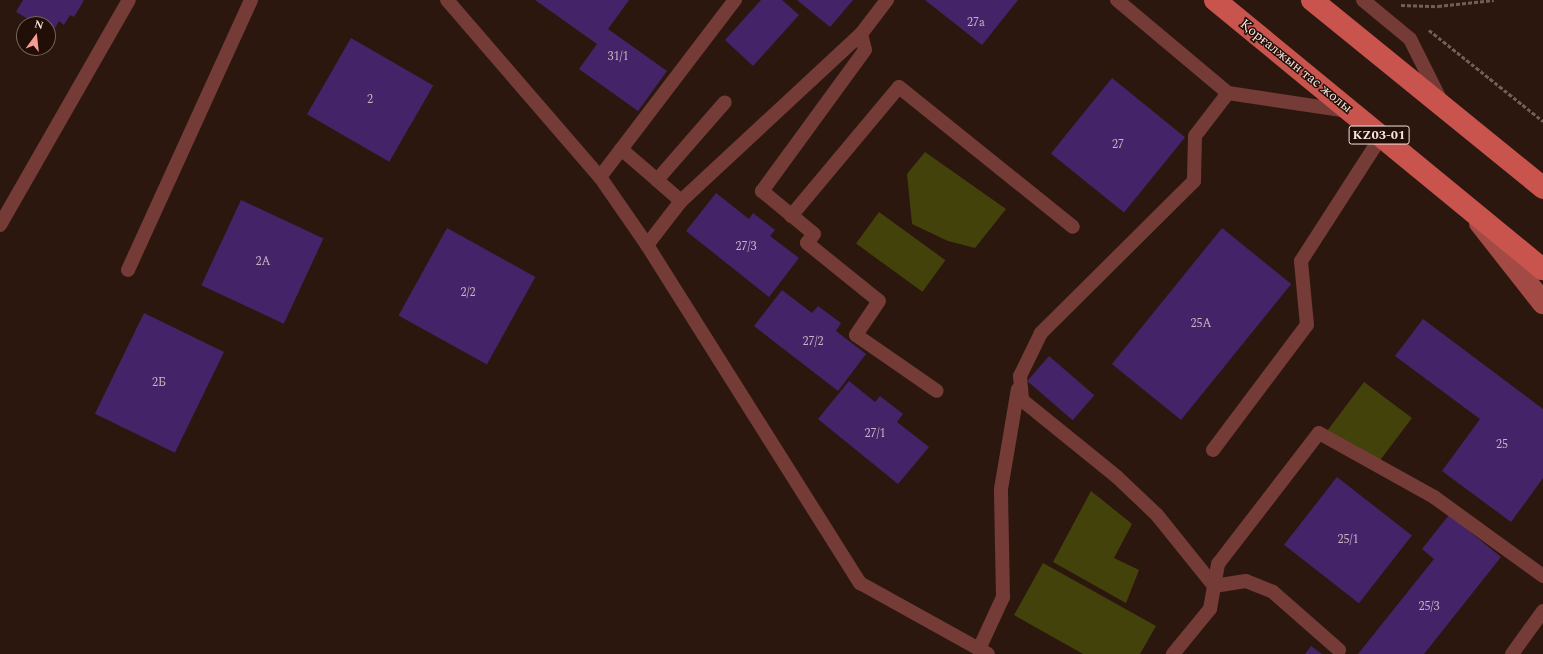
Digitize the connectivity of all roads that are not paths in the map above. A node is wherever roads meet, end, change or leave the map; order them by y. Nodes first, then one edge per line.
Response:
1 (129, 0) edge
2 (251, 0) edge
3 (447, 0) edge
4 (735, 0) edge
5 (887, 0) edge
6 (1116, 0) edge
7 (1215, 0) edge
8 (1312, 0) edge
9 (1362, 0) edge
10 (861, 34) junction
11 (1228, 92) junction
12 (725, 102) dead end
13 (1445, 109) junction
14 (1351, 111) junction
15 (1381, 137) junction
16 (621, 149) junction
17 (600, 177) junction
18 (657, 180) junction
19 (1543, 188) edge
20 (681, 201) junction
21 (1469, 210) junction
22 (791, 216) junction
23 (0, 225) edge
24 (1073, 227) dead end
25 (647, 245) junction
26 (128, 270) dead end
27 (1543, 270) edge
28 (1543, 303) edge
29 (1020, 376) junction
30 (937, 391) dead end
31 (1213, 450) dead end
32 (1543, 576) edge
33 (1214, 586) junction
34 (1543, 611) edge
35 (1339, 650) dead end
36 (984, 652) edge
37 (1173, 654) edge
38 (1512, 654) edge

1 - 23 lane
2 - 26 lane
3 - 17 lane
4 - 16 lane
5 - 10 lane
6 - 11 lane
7 - 14 main road, Қорғалжын тас жолы / KZ03-01
8 - 13 main road
9 - 13 lane
10 - 20 lane
10 - 22 lane
11 - 14 lane
11 - 29 lane
12 - 18 lane
13 - 19 main road
14 - 15 main road, Қорғалжын тас жолы / KZ03-01
15 - 21 main road, Қорғалжын тас жолы / KZ03-01
15 - 31 lane
16 - 17 lane
16 - 18 lane
17 - 25 lane
18 - 20 lane
20 - 25 lane
21 - 27 main road, Қорғалжын тас жолы / KZ03-01
21 - 28 main road
22 - 24 lane
22 - 30 lane
25 - 36 lane
29 - 33 lane
29 - 36 lane
32 - 33 lane
33 - 35 lane
33 - 37 lane
34 - 38 lane

